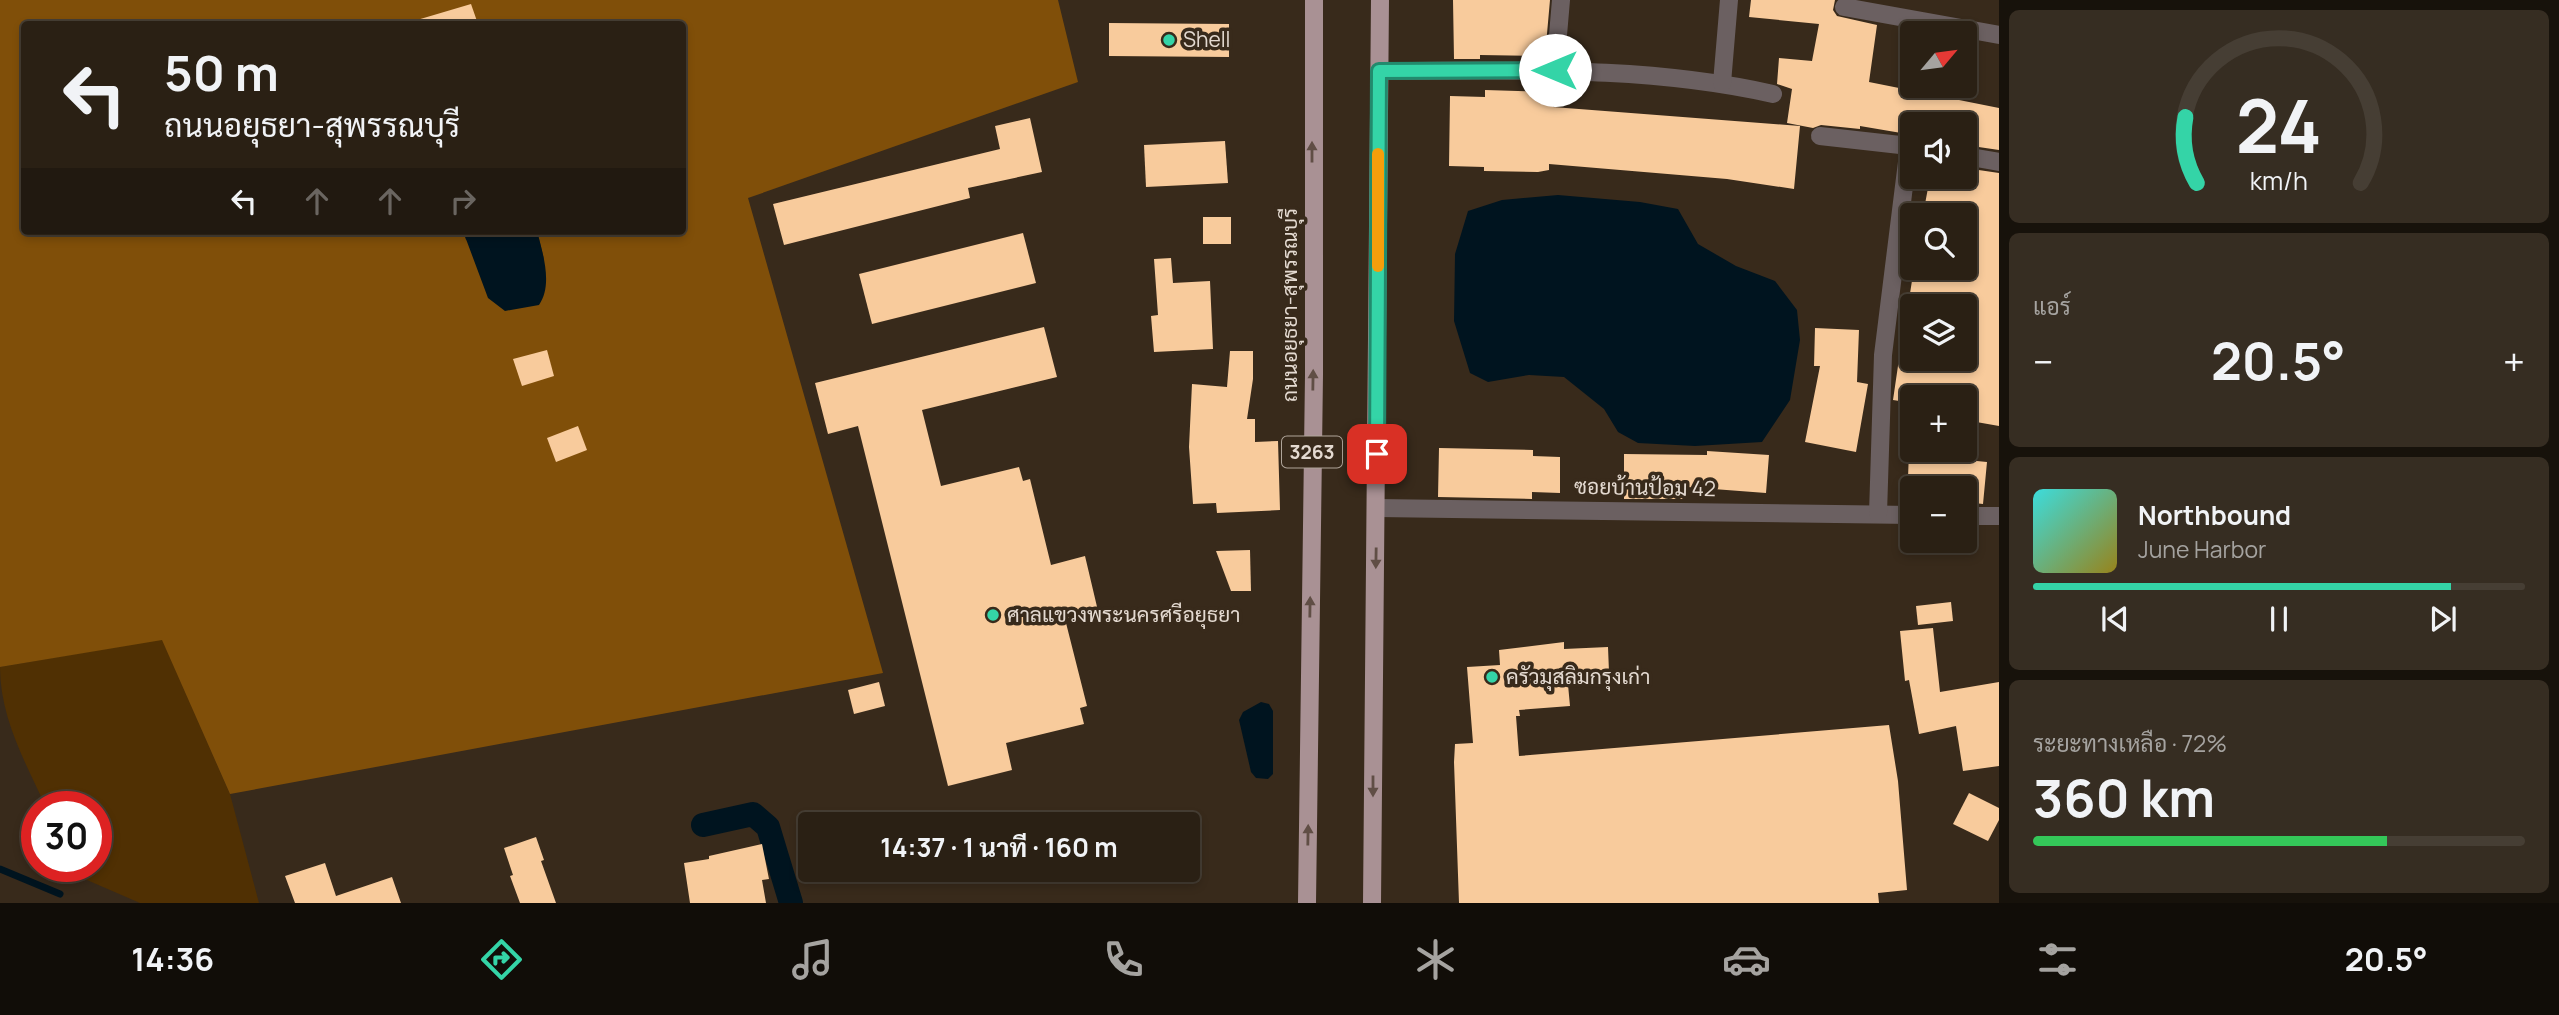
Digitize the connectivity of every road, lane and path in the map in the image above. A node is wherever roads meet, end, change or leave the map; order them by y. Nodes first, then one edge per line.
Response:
1 (1314, 0) edge
2 (1380, 0) edge
3 (1561, 0) edge
4 (1729, 0) edge
5 (1844, 7) dead end
6 (1999, 35) edge
7 (1555, 70) junction
8 (1379, 71) junction
9 (1721, 82) junction
10 (1773, 94) dead end
11 (1820, 136) dead end
12 (1900, 146) edge
13 (1977, 158) edge
14 (1999, 162) edge
15 (1905, 189) edge
16 (1377, 508) junction
17 (1878, 514) junction
18 (1900, 515) edge
19 (1977, 516) edge
20 (1999, 516) edge
21 (1307, 903) edge
22 (1372, 903) edge

21 -> 1 main road, ถนนอยุธยา-สุพรรณบุรี / 3263
2 - 8 main road
3 - 7 street
4 - 9 street
5 - 6 street
7 - 8 street
7 - 9 street
8 - 16 main road
9 - 10 street
11 - 12 street
13 - 14 street
15 - 17 street
16 - 17 street, ซอยบ้านป้อม 42
16 -> 22 main road
17 - 18 street, ซอยบ้านป้อม 42
19 - 20 street

